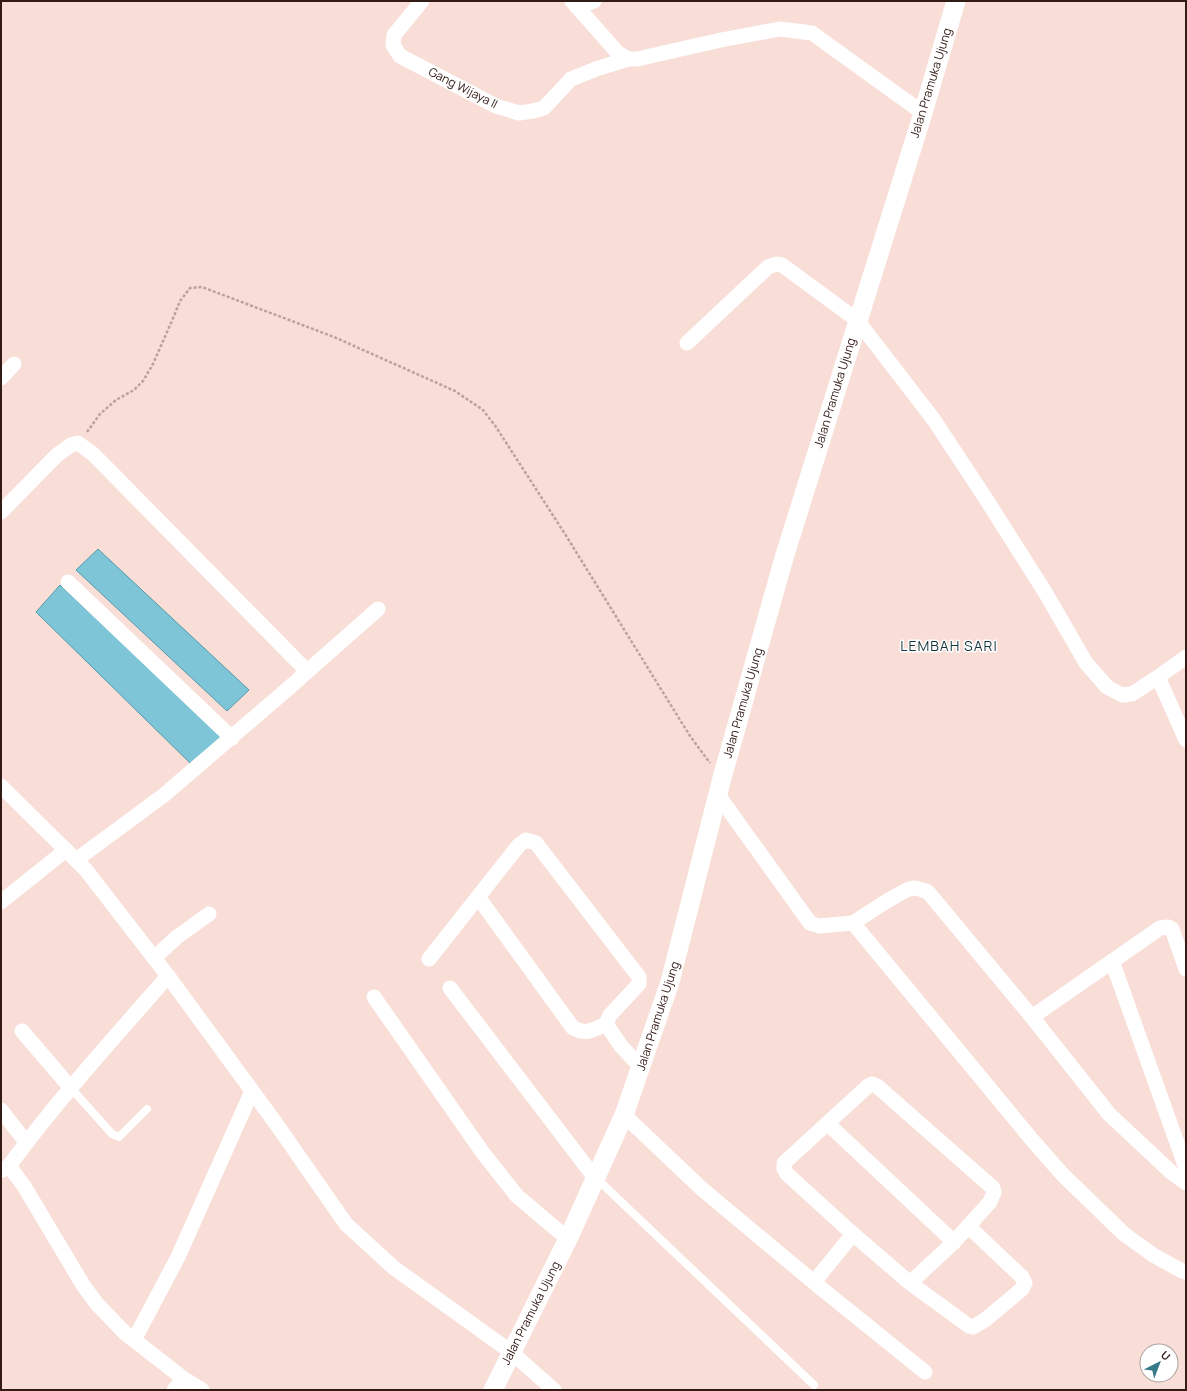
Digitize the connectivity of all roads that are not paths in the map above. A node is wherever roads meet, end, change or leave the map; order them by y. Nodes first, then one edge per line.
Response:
1 (422, 1) edge
2 (594, 1) edge
3 (956, 1) edge
4 (574, 4) edge
5 (628, 59) junction
6 (923, 113) junction
7 (857, 320) junction
8 (687, 343) dead end
9 (14, 364) dead end
10 (1, 378) edge
11 (1, 512) edge
12 (68, 582) dead end
13 (378, 608) dead end
14 (1186, 657) edge
15 (302, 676) junction
16 (1158, 677) junction
17 (232, 738) junction
18 (1186, 740) edge
19 (1, 786) edge
20 (720, 787) junction
21 (71, 855) junction
22 (478, 897) junction
23 (1, 902) edge
24 (209, 914) dead end
25 (853, 923) junction
26 (154, 958) junction
27 (429, 959) dead end
28 (1112, 961) junction
29 (1186, 969) edge
30 (168, 976) junction
31 (450, 988) dead end
32 (374, 997) dead end
33 (1032, 1017) junction
34 (606, 1024) junction
35 (22, 1031) dead end
36 (641, 1067) junction
37 (70, 1087) junction
38 (252, 1091) junction
39 (147, 1109) dead end
40 (1, 1110) edge
41 (624, 1115) junction
42 (828, 1124) junction
43 (26, 1142) junction
44 (5, 1168) edge
45 (1186, 1168) edge
46 (595, 1178) junction
47 (1186, 1183) edge
48 (968, 1226) junction
49 (854, 1234) junction
50 (568, 1239) junction
51 (954, 1242) junction
52 (1186, 1272) edge
53 (814, 1282) junction
54 (910, 1283) junction
55 (134, 1340) junction
56 (511, 1352) junction
57 (925, 1372) dead end
58 (184, 1379) junction
59 (814, 1385) dead end
60 (174, 1390) edge
61 (202, 1390) edge
62 (493, 1390) edge
63 (554, 1390) edge

1 - 5 street, Gang Wijaya II
2 - 4 street
3 - 6 street, Jalan Pramuka Ujung
4 - 5 street
5 - 6 street, Gang Wijaya II
6 - 7 street, Jalan Pramuka Ujung
7 - 8 street
7 - 16 street
7 - 20 street, Jalan Pramuka Ujung
9 - 10 street
11 - 15 street
12 - 17 street
13 - 15 street
14 - 16 street
15 - 17 street
16 - 18 street
17 - 21 street
19 - 21 street
20 - 25 street
20 - 36 street, Jalan Pramuka Ujung
21 - 23 street
21 - 26 street
22 - 27 street
22 - 34 street
22 - 34 street
24 - 26 street
25 - 33 street
25 - 52 street
26 - 30 street
28 - 29 street
28 - 33 street
28 - 45 street
30 - 37 street
30 - 38 street
31 - 46 street
32 - 50 street
33 - 47 street
34 - 36 street
35 - 37 street
36 - 41 street, Jalan Pramuka Ujung
37 - 39 lane
37 - 43 street
38 - 55 street
38 - 56 street
40 - 43 street
41 - 46 street, Jalan Pramuka Ujung
41 - 53 street
42 - 48 street
42 - 49 street
42 - 51 street
43 - 44 street
44 - 55 street
46 - 50 street, Jalan Pramuka Ujung
46 - 59 lane
48 - 51 street
48 - 54 street
49 - 53 street
49 - 54 street
50 - 56 street, Jalan Pramuka Ujung
51 - 54 street
53 - 57 street
55 - 58 street
56 - 62 street, Jalan Pramuka Ujung
56 - 63 street
58 - 60 street
58 - 61 street

